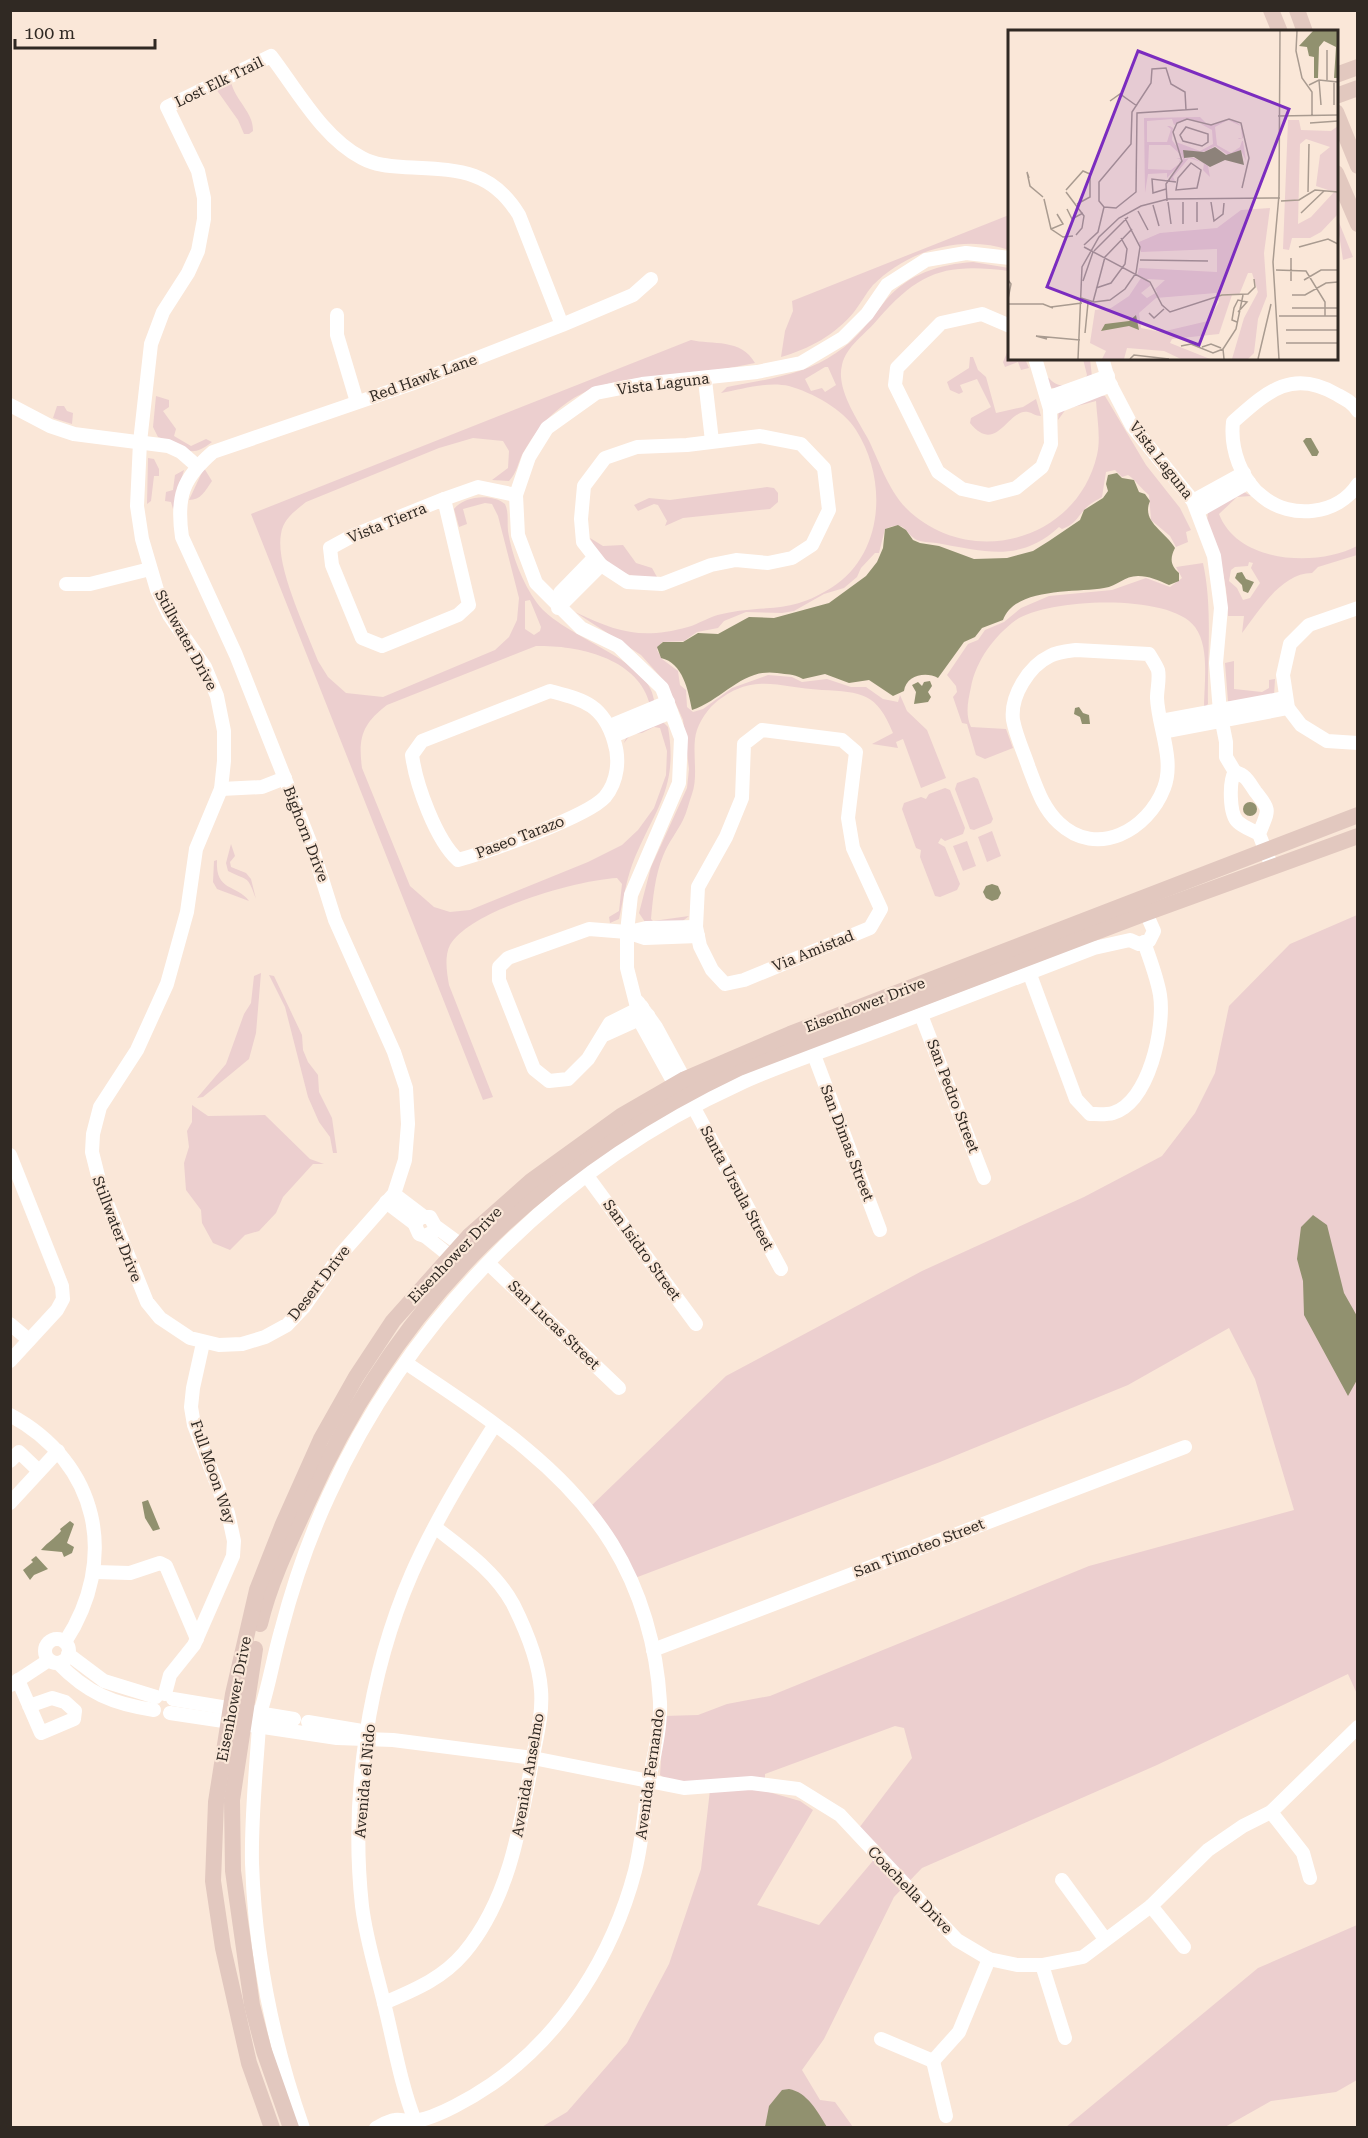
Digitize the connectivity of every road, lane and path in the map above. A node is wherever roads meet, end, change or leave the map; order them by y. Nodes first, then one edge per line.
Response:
1 (1271, 10) edge
2 (1297, 10) edge
3 (1279, 30) edge
4 (1304, 30) edge
5 (1358, 67) edge
6 (1338, 74) edge
7 (167, 107) joint
8 (1338, 117) edge
9 (1358, 166) edge
10 (1338, 178) edge
11 (1358, 225) edge
12 (1008, 258) edge
13 (651, 279) dead end
14 (337, 315) dead end
15 (562, 325) junction
16 (1008, 325) edge
17 (1036, 360) edge
18 (1103, 360) edge
19 (705, 380) junction
20 (1109, 380) junction
21 (357, 402) junction
22 (1048, 403) junction
23 (10, 405) edge
24 (1358, 411) edge
25 (712, 441) junction
26 (140, 442) junction
27 (195, 467) junction
28 (1246, 478) junction
29 (1358, 484) edge
30 (516, 495) junction
31 (444, 499) junction
32 (1195, 506) junction
33 (598, 562) junction
34 (150, 569) junction
35 (66, 584) dead end
36 (555, 604) junction
37 (1358, 608) edge
38 (1286, 703) junction
39 (670, 707) junction
40 (1221, 717) junction
41 (1162, 726) junction
42 (611, 731) junction
43 (1358, 743) edge
44 (1234, 770) junction
45 (285, 778) junction
46 (221, 789) junction
47 (1255, 790) junction
48 (1233, 798) junction
49 (1358, 815) edge
50 (1259, 834) junction
51 (1358, 836) edge
52 (1265, 850) junction
53 (1272, 867) junction
54 (1146, 913) junction
55 (697, 931) junction
56 (627, 932) junction
57 (1144, 942) junction
58 (1029, 972) junction
59 (641, 1010) junction
60 (921, 1014) junction
61 (814, 1055) junction
62 (685, 1092) junction
63 (10, 1155) edge
64 (587, 1176) junction
65 (984, 1178) dead end
66 (390, 1198) junction
67 (419, 1220) junction
68 (435, 1226) junction
69 (880, 1230) dead end
70 (425, 1236) junction
71 (456, 1251) junction
72 (488, 1263) junction
73 (781, 1269) dead end
74 (418, 1317) junction
75 (10, 1324) edge
76 (696, 1324) dead end
77 (30, 1340) junction
78 (203, 1342) junction
79 (10, 1361) edge
80 (406, 1363) junction
81 (619, 1388) dead end
82 (10, 1415) edge
83 (494, 1426) junction
84 (1185, 1447) dead end
85 (58, 1451) junction
86 (10, 1461) edge
87 (39, 1471) junction
88 (10, 1503) edge
89 (436, 1528) junction
90 (94, 1572) junction
91 (196, 1639) junction
92 (653, 1650) junction
93 (60, 1655) junction
94 (14, 1683) edge
95 (163, 1703) junction
96 (29, 1706) dead end
97 (244, 1717) junction
98 (294, 1719) dead end
99 (308, 1722) dead end
100 (1358, 1727) edge
101 (367, 1735) junction
102 (533, 1758) junction
103 (649, 1783) junction
104 (1270, 1812) junction
105 (1310, 1878) dead end
106 (1062, 1880) dead end
107 (1151, 1906) junction
108 (1105, 1939) junction
109 (1184, 1947) dead end
110 (989, 1959) junction
111 (1042, 1965) junction
112 (384, 2003) junction
113 (1065, 2038) dead end
114 (881, 2039) dead end
115 (933, 2061) junction
116 (946, 2116) dead end
117 (415, 2121) junction
118 (272, 2127) edge
119 (291, 2127) edge
120 (303, 2127) edge
121 (376, 2127) edge
122 (401, 2127) edge

1 - 3 main road
2 - 4 main road
5 - 6 main road
7 - 15 street, Lost Elk Trail
7 - 26 street, Stillwater Drive
8 - 9 main road
10 - 11 main road
12 - 19 street, Vista Laguna
13 - 15 street, Red Hawk Lane
14 - 21 street
15 - 21 street, Red Hawk Lane
16 - 22 street
17 - 22 street
18 - 20 street, Vista Laguna
19 - 25 street
19 - 30 street, Vista Laguna
20 - 22 street
20 - 32 street, Vista Laguna
21 - 27 street, Red Hawk Lane
23 - 26 street
24 - 28 street
25 - 33 street
25 - 33 street
26 - 27 street
26 - 34 street, Stillwater Drive
27 - 45 street, Bighorn Drive
28 - 29 street
28 - 32 street
30 - 31 street, Vista Tierra
30 - 36 street, Vista Laguna
31 - 31 street, Vista Tierra
32 - 40 street, Vista Laguna
33 - 36 street
34 - 35 street
34 - 46 street, Stillwater Drive
36 - 39 street, Vista Laguna
37 - 38 street
38 - 40 street
38 - 43 street
39 - 42 street
39 - 56 street, Vista Laguna
40 - 41 street
40 - 44 street, Vista Laguna
41 - 41 street
42 - 42 street, Paseo Tarazo
44 - 47 street
44 - 48 street, Vista Laguna
45 - 46 street
45 - 66 street, Bighorn Drive
46 - 78 street, Stillwater Drive
47 - 48 street
47 - 50 street
48 - 50 street, Vista Laguna
49 - 52 main road, Eisenhower Drive
50 - 52 street
51 - 53 main road, Eisenhower Drive
52 - 53 street
52 - 62 main road, Eisenhower Drive
53 - 54 main road, Eisenhower Drive
54 - 57 street
54 - 62 main road, Eisenhower Drive
55 - 55 street, Via Amistad
55 - 56 street
56 - 59 street, Vista Laguna
56 - 59 street
57 - 58 street, Eisenhower Drive
57 - 58 street
58 - 60 street, Eisenhower Drive
59 - 62 street, Vista Laguna
60 - 61 street, Eisenhower Drive
60 - 65 street, San Pedro Street
61 - 62 street, Eisenhower Drive
61 - 69 street, San Dimas Street
62 - 64 street, Eisenhower Drive
62 - 71 main road, Eisenhower Drive
62 - 73 street, Santa Ursula Street
62 - 74 main road, Eisenhower Drive
63 - 77 street
64 - 72 street, Eisenhower Drive
64 - 76 street, San Isidro Street
66 - 67 street
66 - 78 street, Desert Drive
67 - 68 street
67 - 70 street
68 - 70 street
68 - 71 street
70 - 71 street
71 - 74 street
71 - 97 main road, Eisenhower Drive
72 - 80 street, Eisenhower Drive
72 - 81 street, San Lucas Street
74 - 97 main road, Eisenhower Drive
75 - 77 street
77 - 79 street
78 - 91 street, Full Moon Way
80 - 83 street, Avenida Fernando
80 - 97 street, Eisenhower Drive
82 - 85 street
83 - 89 street, Avenida el Nido
83 - 92 street, Avenida Fernando
84 - 92 street, San Timoteo Street
85 - 87 street
85 - 90 street
86 - 87 street
87 - 88 street
89 - 101 street, Avenida el Nido
89 - 102 street, Avenida Anselmo
90 - 91 street
90 - 93 street
91 - 95 street, Full Moon Way
92 - 103 street, Avenida Fernando
93 - 94 street
93 - 95 street, Coachella Drive
94 - 96 street
95 - 97 street, Coachella Drive
97 - 98 street, Coachella Drive
97 - 101 street, Coachella Drive
97 - 118 main road, Eisenhower Drive
97 - 119 main road, Eisenhower Drive
97 - 120 street, Eisenhower Drive
99 - 101 street, Coachella Drive
100 - 104 street, Coachella Drive
101 - 102 street, Coachella Drive
101 - 112 street, Avenida el Nido
102 - 103 street, Coachella Drive
102 - 112 street, Avenida Anselmo
103 - 110 street, Coachella Drive
103 - 117 street, Avenida Fernando
104 - 105 street
104 - 107 street, Coachella Drive
106 - 108 street
107 - 108 street, Coachella Drive
107 - 109 street
108 - 111 street, Coachella Drive
110 - 111 street, Coachella Drive
110 - 115 street
111 - 113 street
112 - 117 street, Avenida el Nido
114 - 115 street
115 - 116 street
117 - 121 street, Avenida Fernando
117 - 122 street, Avenida Fernando

